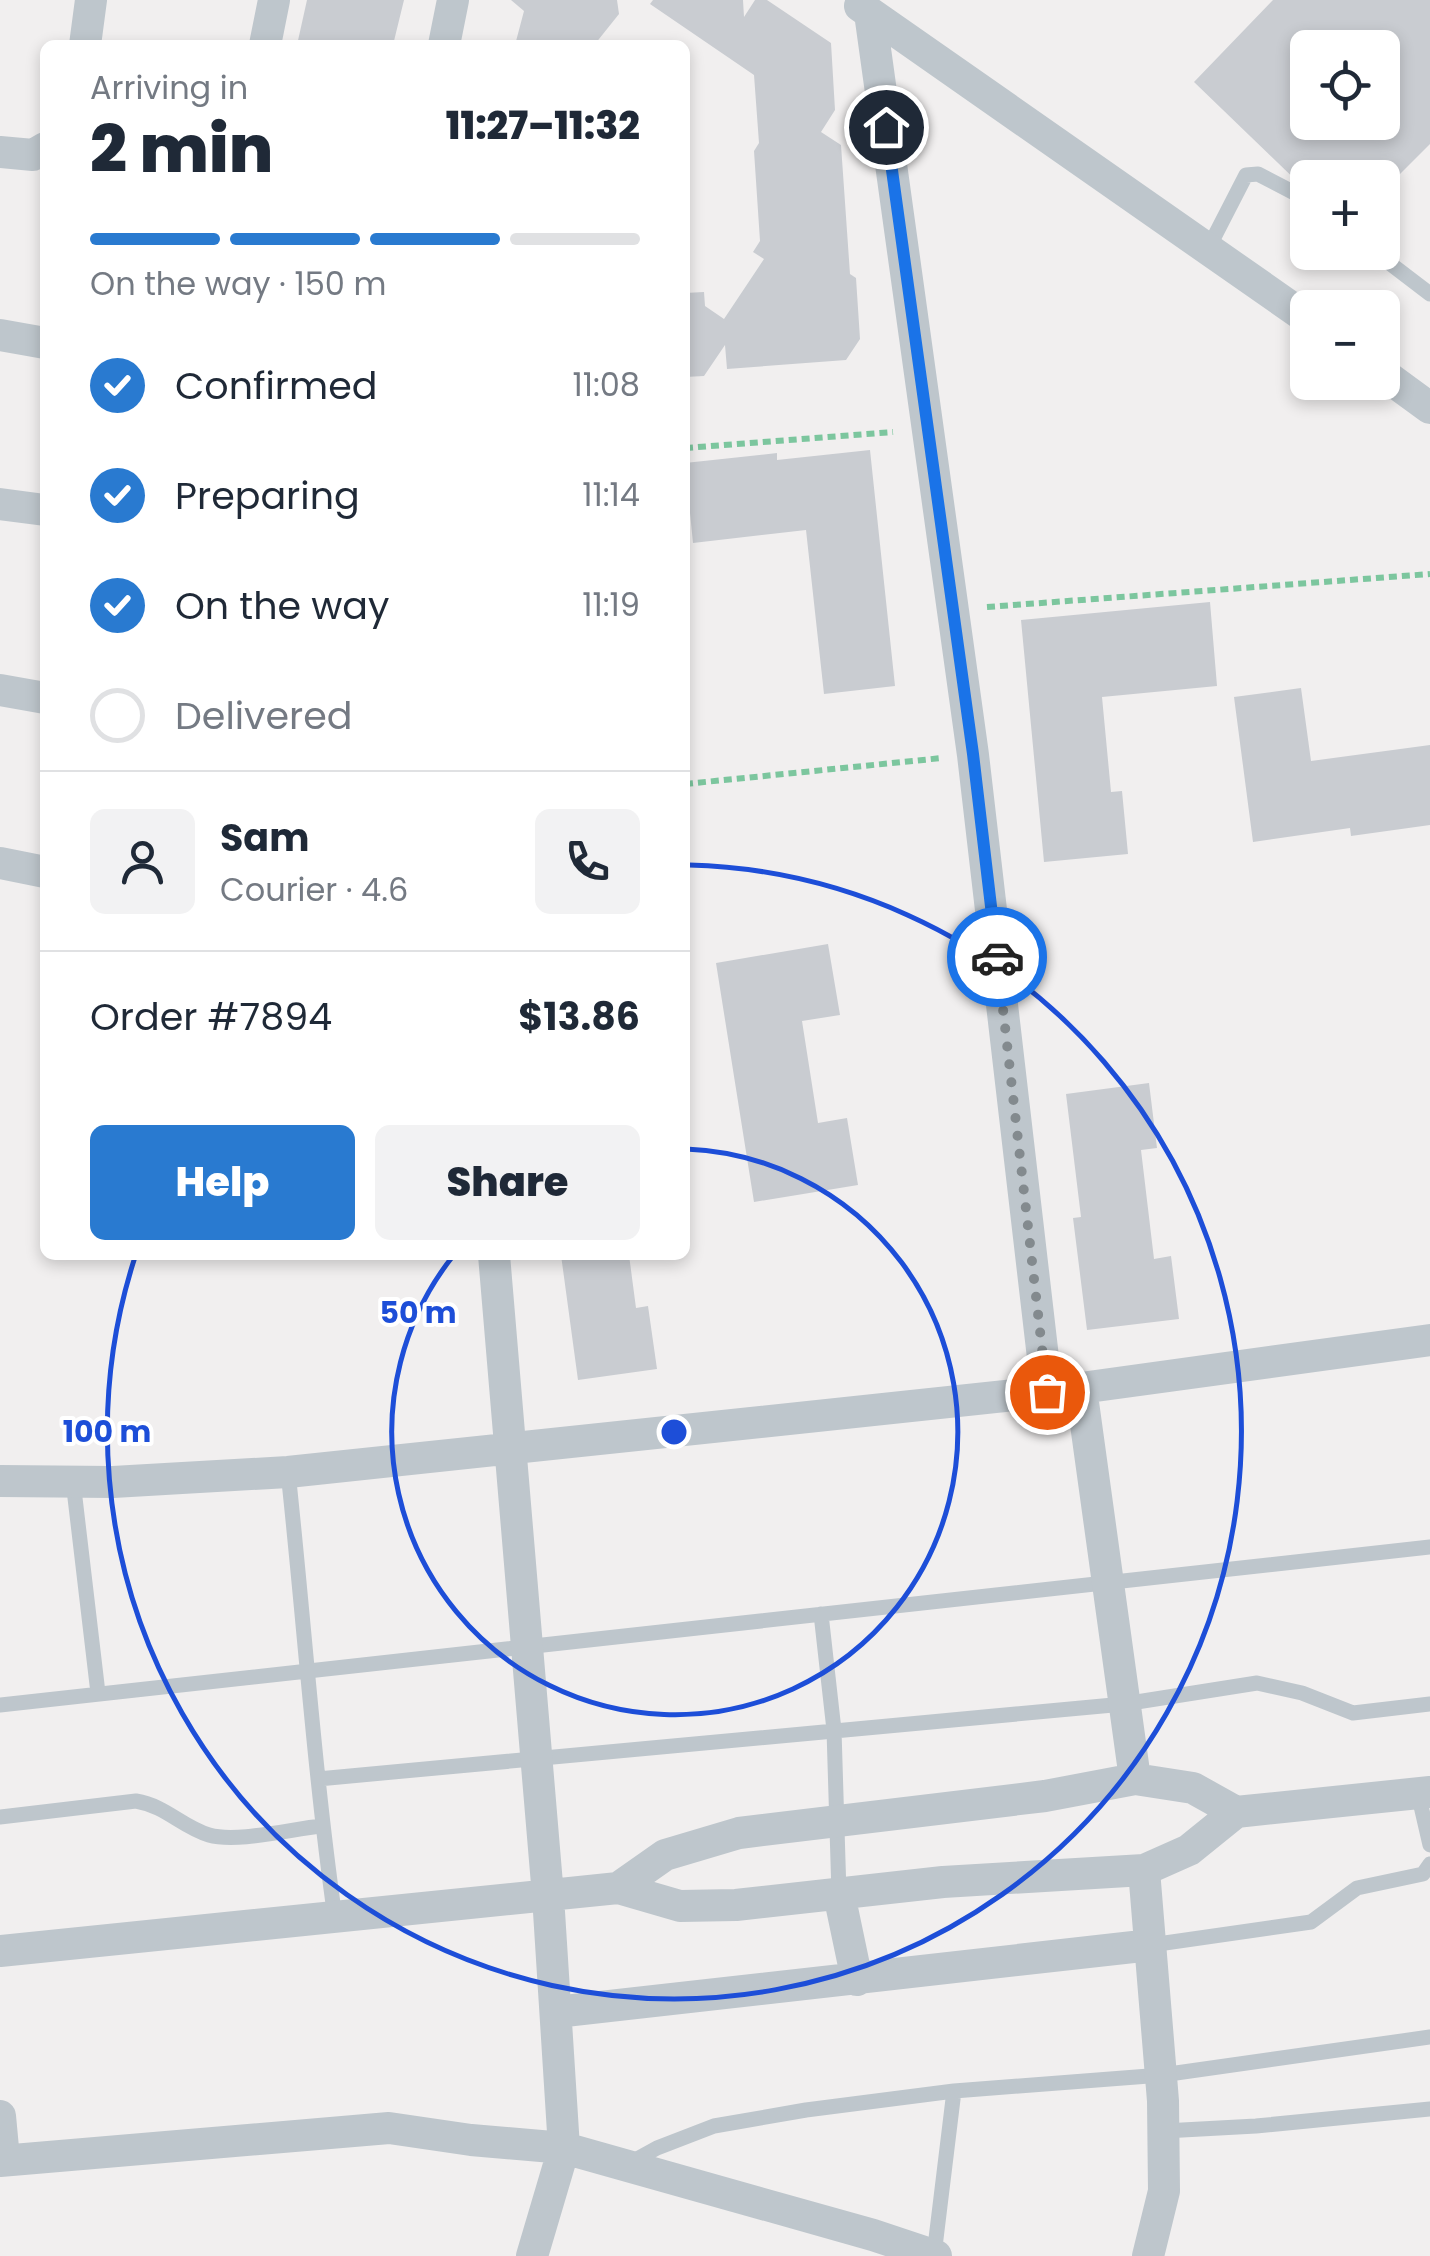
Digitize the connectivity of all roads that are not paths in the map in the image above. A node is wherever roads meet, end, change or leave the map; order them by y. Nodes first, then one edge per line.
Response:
1 (91, 0) edge
2 (274, 0) edge
3 (453, 0) edge
4 (861, 7) edge
5 (87, 40) edge
6 (266, 40) edge
7 (445, 40) edge
8 (40, 151) edge
9 (0, 152) edge
10 (1290, 191) edge
11 (1209, 247) junction
12 (1399, 270) edge
13 (1430, 294) edge
14 (1290, 306) edge
15 (0, 335) edge
16 (40, 342) edge
17 (1400, 386) edge
18 (1430, 408) edge
19 (0, 504) edge
20 (40, 509) edge
21 (0, 690) edge
22 (40, 697) edge
23 (0, 864) edge
24 (40, 871) edge
25 (494, 1260) edge
26 (1430, 1340) edge
27 (1081, 1388) junction
28 (1047, 1392) junction
29 (508, 1448) junction
30 (288, 1472) junction
31 (0, 1480) edge
32 (73, 1481) junction
33 (1430, 1548) edge
34 (1108, 1585) junction
35 (822, 1614) junction
36 (526, 1644) junction
37 (310, 1669) junction
38 (98, 1693) junction
39 (0, 1704) edge
40 (1124, 1704) junction
41 (1430, 1704) edge
42 (834, 1730) junction
43 (536, 1758) junction
44 (1134, 1779) junction
45 (318, 1780) junction
46 (1424, 1793) edge
47 (1236, 1812) junction
48 (0, 1817) edge
49 (838, 1819) junction
50 (322, 1826) junction
51 (1430, 1845) edge
52 (1430, 1864) edge
53 (1144, 1870) junction
54 (618, 1888) junction
55 (839, 1894) junction
56 (548, 1896) junction
57 (335, 1918) junction
58 (1151, 1945) junction
59 (0, 1951) edge
60 (857, 1980) junction
61 (556, 2012) junction
62 (1430, 2037) edge
63 (1162, 2075) junction
64 (954, 2091) junction
65 (1430, 2109) edge
66 (0, 2116) edge
67 (1164, 2130) junction
68 (564, 2148) junction
69 (2, 2160) edge
70 (626, 2165) junction
71 (871, 2246) edge
72 (532, 2256) edge
73 (935, 2256) edge
74 (1148, 2256) edge

1 - 5 street
2 - 6 street
3 - 7 street
4 - 11 street
4 - 28 street
8 - 9 street
10 - 11 lane
11 - 14 street
12 - 13 lane
15 - 16 street
17 - 18 street
19 - 20 street
21 - 22 street
23 - 24 street
25 - 29 street
26 - 27 street
27 - 28 street
27 - 34 street
28 - 29 street
29 - 30 street
29 - 36 street
30 - 32 street
30 - 37 lane
31 - 32 street
32 - 38 lane
33 - 34 lane
34 - 35 lane
34 - 40 street
35 - 36 lane
35 - 42 lane
36 - 37 lane
36 - 43 street
37 - 38 lane
37 - 45 lane
38 - 39 lane
40 - 41 lane
40 - 42 lane
40 - 44 street
42 - 43 lane
42 - 49 lane
43 - 45 lane
43 - 56 street
44 - 47 street
44 - 49 street
45 - 50 lane
46 - 47 street
46 - 51 lane
47 - 53 street
48 - 50 lane
49 - 54 street
49 - 55 lane
50 - 57 lane
52 - 58 lane
53 - 55 street
53 - 58 street
54 - 55 street
54 - 56 street
55 - 60 street
56 - 57 street
56 - 61 street
57 - 59 street
58 - 60 street
58 - 63 street
60 - 61 street
61 - 68 street
62 - 63 lane
63 - 64 lane
63 - 67 street
64 - 70 lane
64 - 73 lane
65 - 67 lane
66 - 69 street
67 - 74 street
68 - 69 street
68 - 70 street
68 - 72 street
70 - 71 street
71 - 73 street

